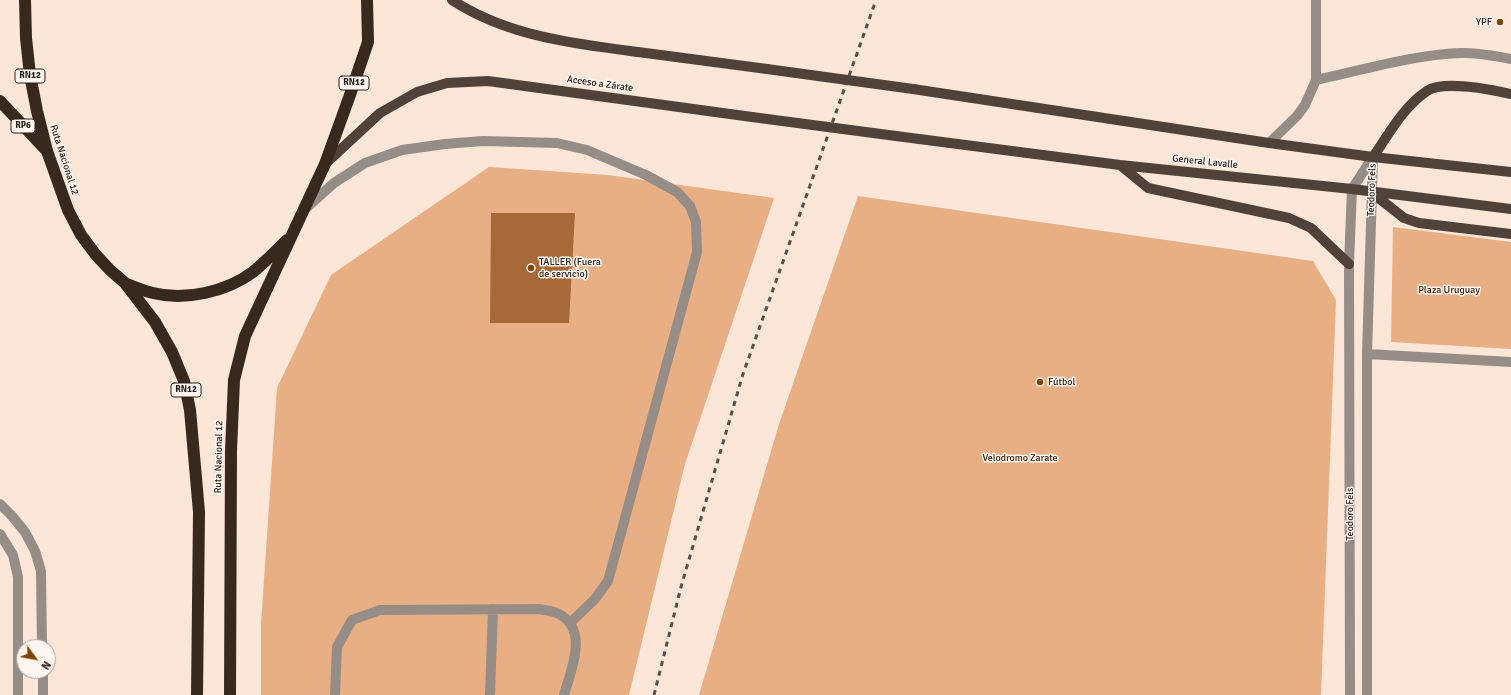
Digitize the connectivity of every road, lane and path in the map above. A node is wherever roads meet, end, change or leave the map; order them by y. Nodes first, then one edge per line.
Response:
1 (25, 0) edge
2 (367, 0) edge
3 (452, 0) edge
4 (1316, 0) edge
5 (1511, 59) edge
6 (1316, 80) junction
7 (1511, 94) edge
8 (0, 101) edge
9 (896, 136) joint
10 (1269, 143) junction
11 (47, 151) junction
12 (1373, 157) junction
13 (325, 164) junction
14 (1120, 165) junction
15 (1511, 172) edge
16 (1352, 189) junction
17 (1371, 192) junction
18 (305, 209) junction
19 (1511, 209) edge
20 (294, 232) junction
21 (1511, 234) edge
22 (1349, 264) junction
23 (126, 283) junction
24 (1367, 354) junction
25 (1511, 362) edge
26 (0, 504) edge
27 (0, 534) edge
28 (493, 609) junction
29 (570, 623) junction
30 (42, 639) edge
31 (43, 679) edge
32 (18, 695) edge
33 (43, 695) edge
34 (197, 695) edge
35 (230, 695) edge
36 (335, 695) edge
37 (490, 695) edge
38 (564, 695) edge
39 (1350, 695) edge
40 (1366, 695) edge

1 - 11 highway, Ruta Nacional 12 / RN12
2 - 13 highway, Ruta Nacional 12 / RN12
3 - 10 main road, bridge
4 - 6 street
5 - 6 street
6 - 10 street
7 - 12 main road
8 - 11 highway, RP6
9 - 13 main road, Acceso a Zárate, bridge
9 - 14 main road, General Lavalle
10 - 12 main road
11 - 23 highway, Ruta Nacional 12 / RN12
12 - 15 main road
12 - 16 street, Teodoro Fels
12 - 17 street, Teodoro Fels
13 - 18 highway, Ruta Nacional 12 / RN12
14 - 16 main road, General Lavalle
14 - 22 main road
16 - 17 main road, General Lavalle
16 - 22 street, Teodoro Fels
17 - 19 main road, General Lavalle
17 - 21 main road
17 - 24 street, Teodoro Fels
18 - 20 highway, Ruta Nacional 12 / RN12
18 - 29 street
20 - 23 highway, Ruta Nacional 12 / RN12
20 - 35 highway, Ruta Nacional 12 / RN12
22 - 39 street, Teodoro Fels
23 - 34 highway, Ruta Nacional 12 / RN12
24 - 25 street
24 - 40 street, Teodoro Fels
26 - 30 street
27 - 32 street
28 - 29 street
28 - 36 street
28 - 37 street
29 - 38 street
31 - 33 street

